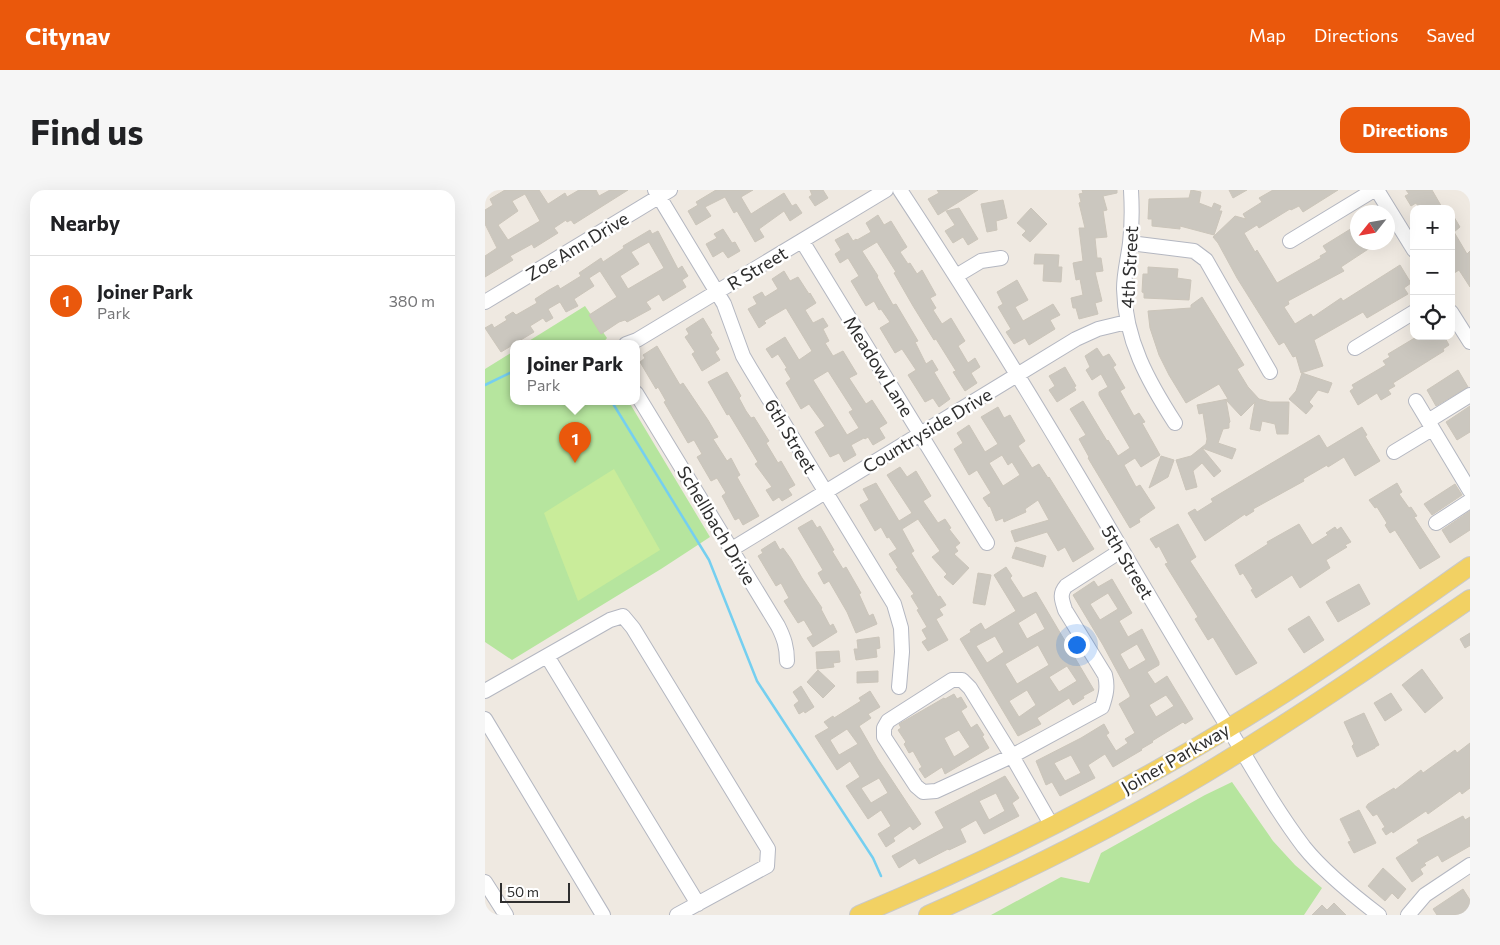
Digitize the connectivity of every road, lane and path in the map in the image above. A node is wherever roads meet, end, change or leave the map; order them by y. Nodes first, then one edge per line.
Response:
1 (886, 190) edge
2 (899, 190) edge
3 (1131, 190) edge
4 (1376, 190) edge
5 (661, 192) edge
6 (802, 241) junction
7 (1290, 241) dead end
8 (1130, 243) junction
9 (1410, 244) edge
10 (1001, 258) dead end
11 (956, 276) junction
12 (716, 292) junction
13 (485, 302) edge
14 (1410, 314) edge
15 (1455, 318) edge
16 (1127, 322) junction
17 (637, 340) edge
18 (1470, 342) edge
19 (1355, 348) dead end
20 (1271, 372) dead end
21 (1017, 376) junction
22 (1470, 395) edge
23 (640, 400) edge
24 (1416, 401) dead end
25 (1175, 423) dead end
26 (1430, 425) junction
27 (920, 434) junction
28 (1394, 452) dead end
29 (1470, 491) edge
30 (825, 492) junction
31 (1470, 501) edge
32 (1436, 522) dead end
33 (987, 543) dead end
34 (732, 549) junction
35 (1122, 550) junction
36 (1470, 566) edge
37 (1470, 598) edge
38 (1415, 604) junction
39 (1427, 628) junction
40 (547, 656) junction
41 (787, 661) dead end
42 (899, 687) dead end
43 (485, 691) edge
44 (485, 719) edge
45 (1228, 728) junction
46 (1242, 751) junction
47 (1012, 756) junction
48 (1106, 797) junction
49 (1052, 826) junction
50 (1072, 846) junction
51 (1470, 865) edge
52 (1022, 871) junction
53 (485, 882) edge
54 (698, 904) junction
55 (505, 915) edge
56 (603, 915) edge
57 (677, 915) edge
58 (859, 915) edge
59 (928, 915) edge
60 (1379, 915) edge
61 (1408, 915) edge

1 - 6 street, R Street
2 - 11 street, 5th Street
3 - 8 street, 4th Street
4 - 7 street
4 - 9 street
5 - 12 street, 6th Street
5 - 13 street, Zoe Ann Drive
6 - 12 street, R Street
6 - 27 street, Meadow Lane
8 - 16 street, 4th Street
8 - 20 street
10 - 11 street
11 - 21 street, 5th Street
12 - 17 street, R Street
12 - 30 street, 6th Street
14 - 19 street
15 - 18 street
16 - 21 street, Countryside Drive
16 - 25 street, 4th Street
21 - 27 street, Countryside Drive
21 - 35 street, 5th Street
22 - 26 street
23 - 34 street, Schellbach Drive
24 - 26 street
26 - 28 street
26 - 29 street
27 - 30 street, Countryside Drive
27 - 33 street, Meadow Lane
30 - 34 street, Countryside Drive
30 - 42 street, 6th Street
31 - 32 street
34 - 41 street, Schellbach Drive
35 - 45 street, 5th Street
35 - 47 street
36 - 38 main road, Joiner Parkway
37 - 39 main road, Joiner Parkway
38 - 39 main road
38 - 45 main road, Joiner Parkway
39 - 46 main road, Joiner Parkway
40 - 43 street
40 - 54 street
40 - 54 street
44 - 56 street
45 - 46 street, 5th Street
45 - 48 main road, Joiner Parkway
46 - 50 main road, Joiner Parkway
46 - 60 street, 5th Street
47 - 47 street
47 - 49 street
48 - 49 main road, Joiner Parkway
48 - 50 main road
49 - 52 main road
49 - 58 main road, Joiner Parkway
50 - 52 main road, Joiner Parkway
51 - 61 street
52 - 59 main road, Joiner Parkway
53 - 55 street
54 - 57 street

